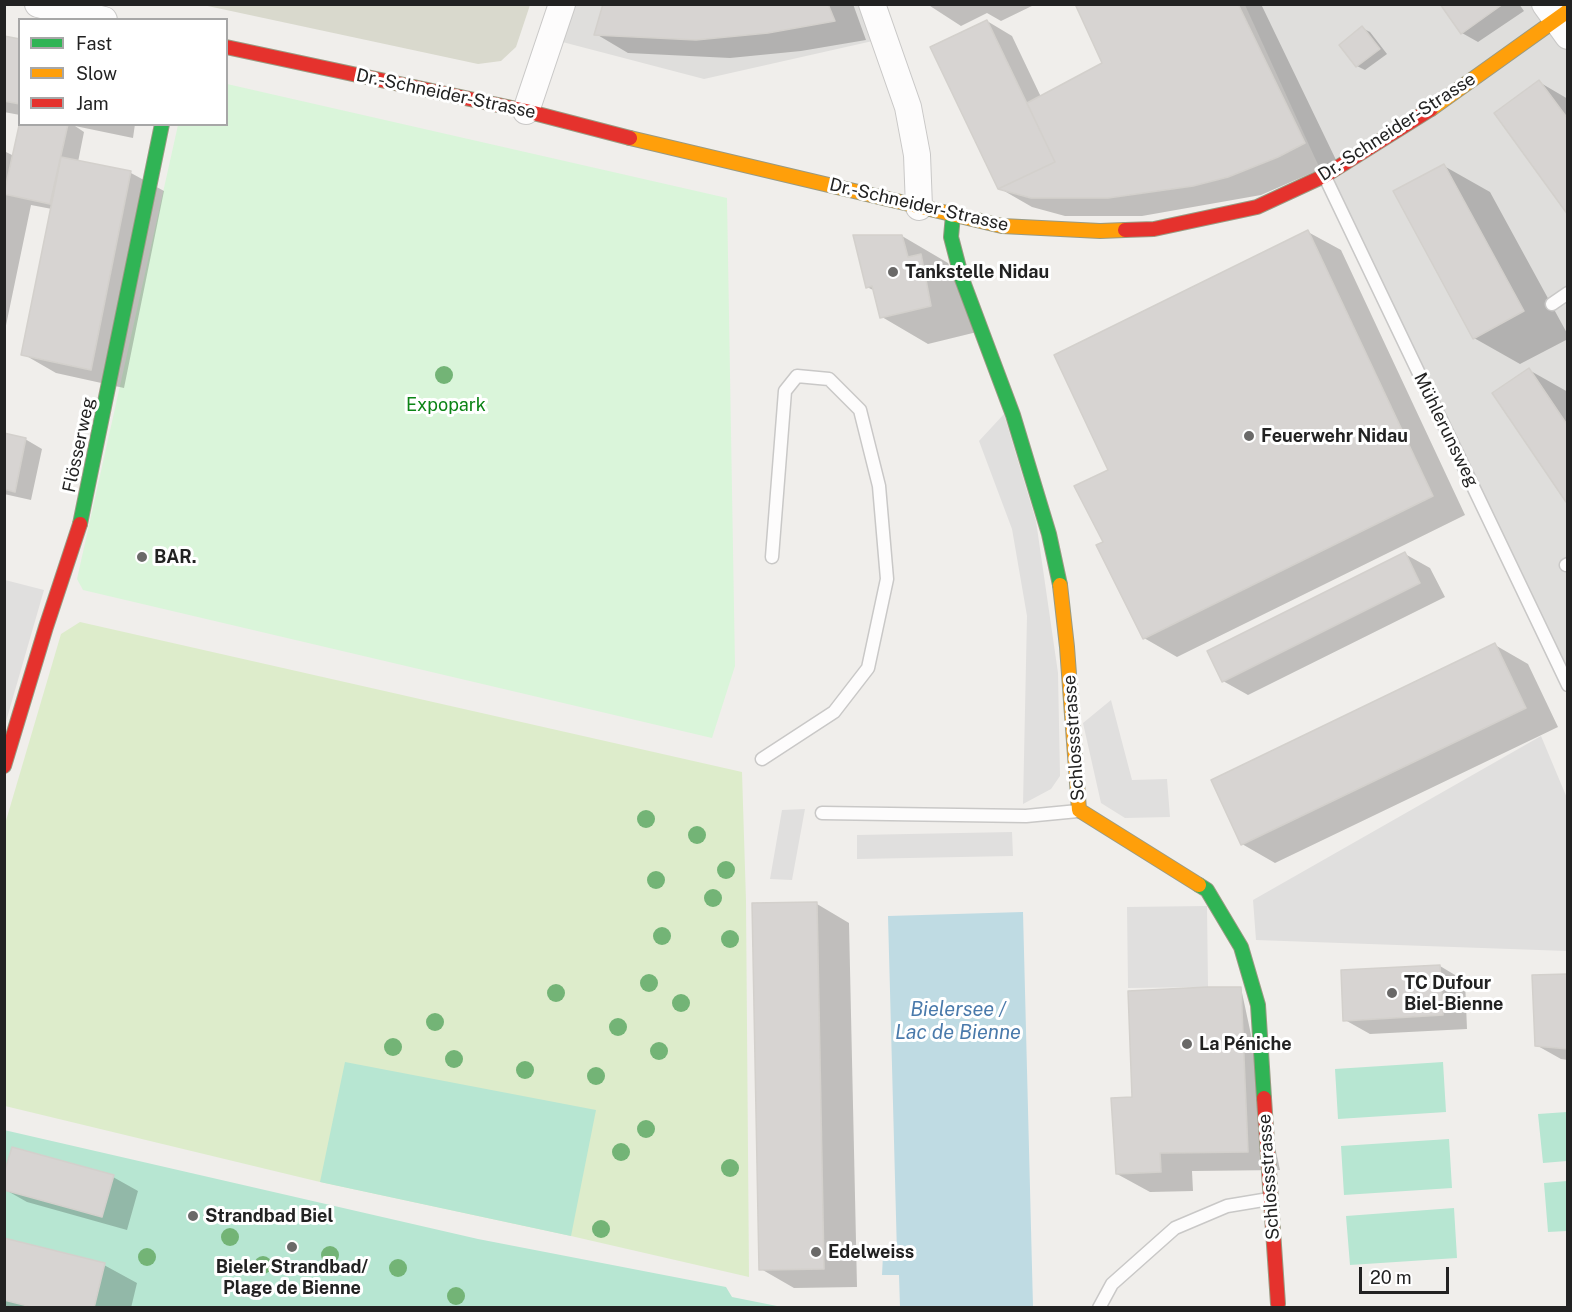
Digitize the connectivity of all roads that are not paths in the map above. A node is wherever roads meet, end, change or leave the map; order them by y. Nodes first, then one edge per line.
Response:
1 (561, 4) edge
2 (873, 4) edge
3 (42, 5) edge
4 (96, 18) edge
5 (1559, 18) edge
6 (228, 47) edge
7 (526, 111) junction
8 (162, 126) edge
9 (1324, 176) junction
10 (919, 207) junction
11 (953, 215) junction
12 (1568, 293) edge
13 (1552, 304) dead end
14 (772, 557) dead end
15 (1568, 685) edge
16 (762, 759) dead end
17 (4, 766) edge
18 (1079, 810) junction
19 (822, 813) dead end
20 (1271, 1199) junction
21 (1278, 1304) dead end
22 (1099, 1308) edge

1 - 7 street
2 - 10 street
3 - 4 street
5 - 9 street, Dr.-Schneider-Strasse
6 - 7 street, Dr.-Schneider-Strasse
7 - 10 street, Dr.-Schneider-Strasse
8 - 17 street, Flösserweg
9 - 11 street, Dr.-Schneider-Strasse
9 - 15 lane, Mühlerunsweg
10 - 11 street, Dr.-Schneider-Strasse
11 - 18 street, Schlossstrasse
12 - 13 lane
14 - 16 lane
18 - 19 lane
18 - 20 street, Schlossstrasse
20 - 21 street, Schlossstrasse
20 - 22 lane

